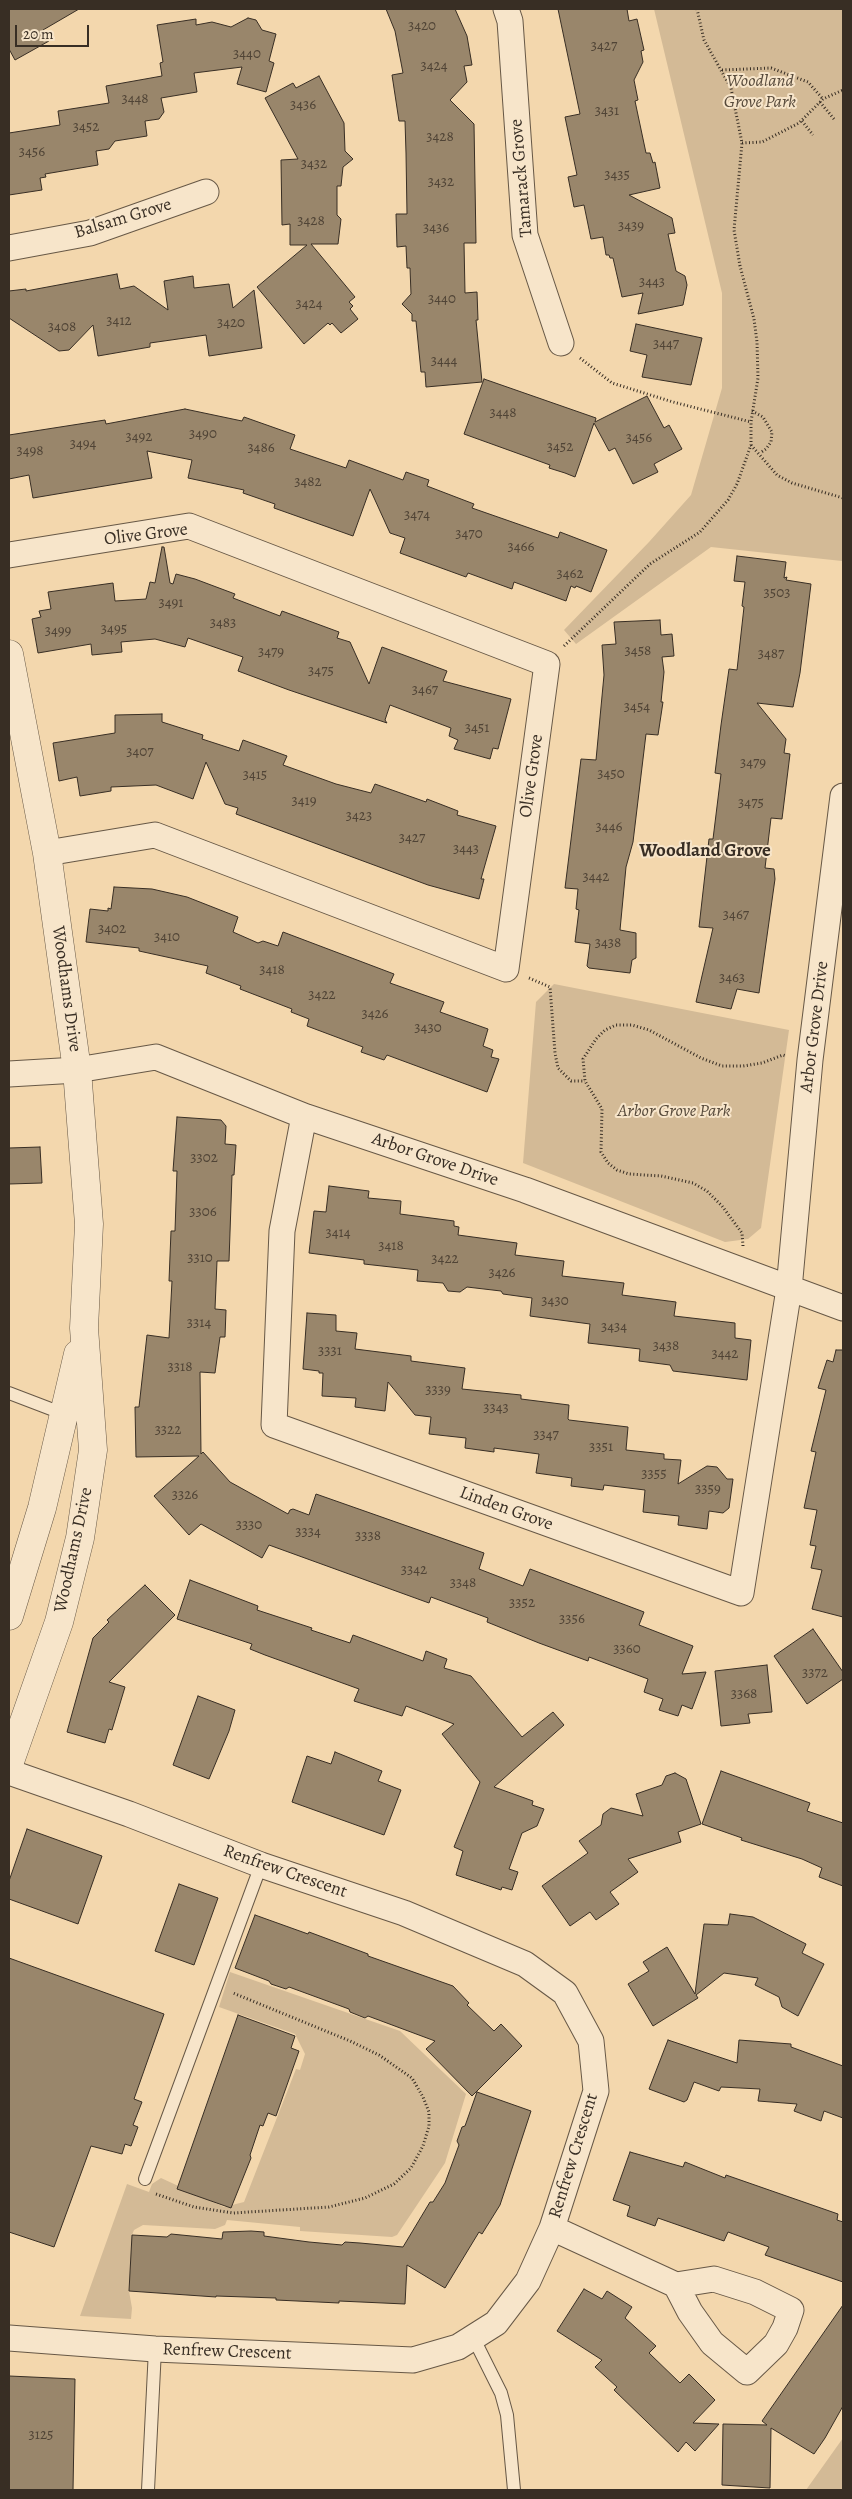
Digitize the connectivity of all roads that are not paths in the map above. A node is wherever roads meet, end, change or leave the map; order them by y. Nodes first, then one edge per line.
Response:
1 (506, 9) edge
2 (206, 192) dead end
3 (9, 248) edge
4 (561, 342) road end
5 (9, 555) edge
6 (9, 654) edge
7 (843, 796) edge
8 (47, 853) junction
9 (77, 1070) junction
10 (9, 1074) edge
11 (304, 1116) junction
12 (790, 1289) junction
13 (843, 1308) edge
14 (84, 1328) junction
15 (9, 1393) edge
16 (64, 1414) junction
17 (9, 1616) edge
18 (9, 1764) edge
19 (9, 1772) edge
20 (262, 1865) junction
21 (145, 2179) road end
22 (552, 2228) junction
23 (676, 2285) dead end
24 (473, 2337) junction
25 (9, 2338) edge
26 (155, 2349) junction
27 (148, 2490) edge
28 (514, 2490) edge

1 - 4 street, Tamarack Grove
2 - 3 street, Balsam Grove
5 - 8 street, Olive Grove
6 - 8 street, Woodhams Drive
7 - 12 street, Arbor Grove Drive
8 - 9 street, Woodhams Drive
9 - 10 street, Arbor Grove Drive
9 - 11 street, Arbor Grove Drive
9 - 14 street, Woodhams Drive
11 - 12 street, Arbor Grove Drive
11 - 12 street, Linden Grove
12 - 13 street, Arbor Grove Drive
14 - 16 street, Woodhams Drive
14 - 18 street, Woodhams Drive
15 - 16 lane
16 - 17 street, Woodhams Drive
19 - 20 street, Renfrew Crescent
20 - 21 lane
20 - 22 street, Renfrew Crescent
22 - 23 street
22 - 24 street, Renfrew Crescent
24 - 26 street, Renfrew Crescent
24 - 28 lane
25 - 26 street, Renfrew Crescent
26 - 27 lane

